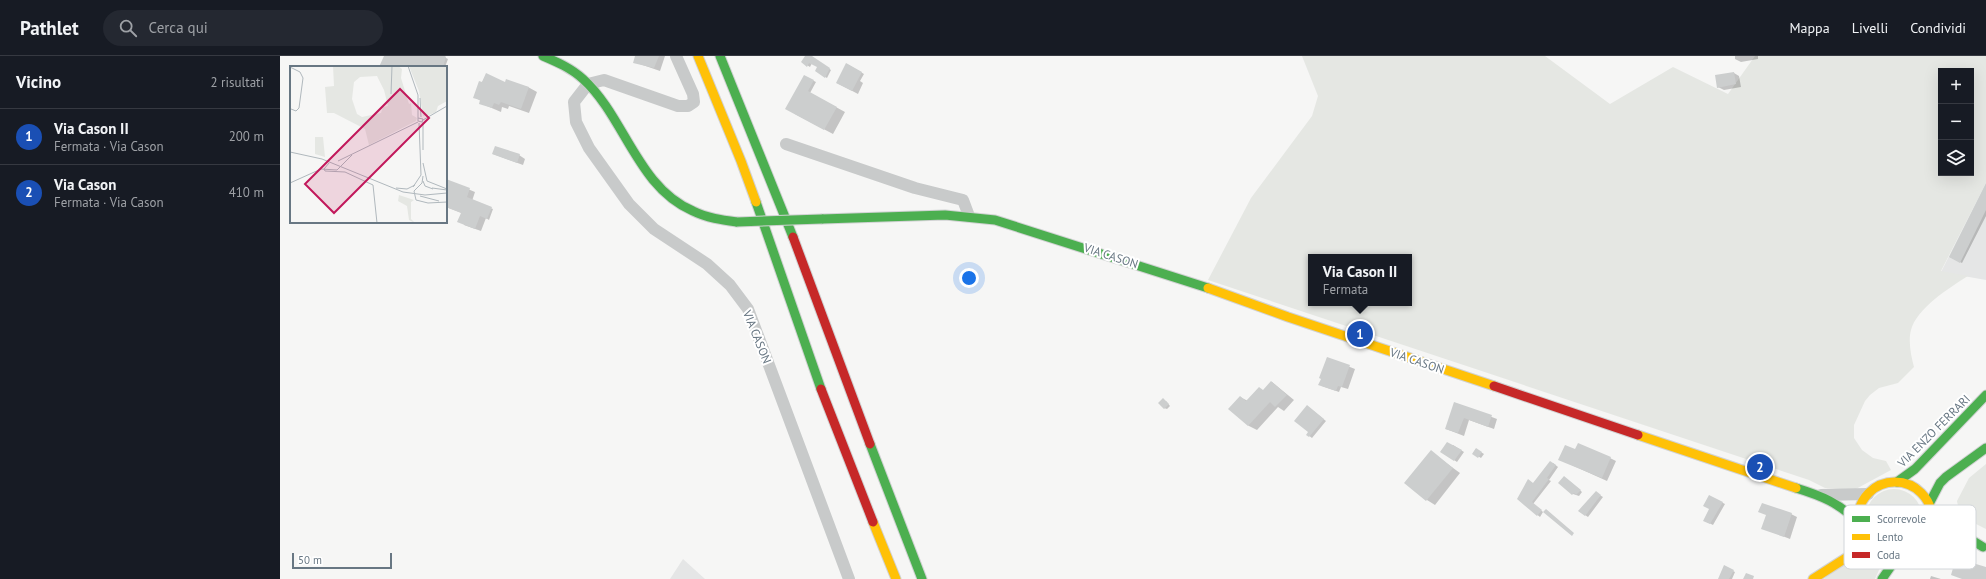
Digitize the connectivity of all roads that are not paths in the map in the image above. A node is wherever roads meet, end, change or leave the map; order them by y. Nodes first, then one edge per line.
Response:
1 (543, 56) edge
2 (676, 56) edge
3 (698, 56) edge
4 (720, 56) edge
5 (588, 84) junction
6 (786, 144) dead end
7 (969, 216) junction
8 (1986, 395) edge
9 (1986, 448) edge
10 (1897, 482) junction
11 (1868, 494) junction
12 (1818, 495) junction
13 (1861, 505) edge
14 (1928, 505) edge
15 (1931, 505) edge
16 (1844, 508) edge
17 (1976, 542) edge
18 (1985, 547) edge
19 (1844, 559) edge
20 (1889, 569) edge
21 (849, 579) edge
22 (896, 579) edge
23 (922, 579) edge
24 (1813, 579) edge
25 (1882, 579) edge

1 - 5 main road, VIA CASON
2 - 5 street
3 - 22 main road
4 - 23 main road
5 - 7 main road, VIA CASON, bridge
5 - 21 street, VIA CASON
6 - 7 street
7 - 12 main road, VIA CASON
8 - 10 main road, VIA ENZO FERRARI
9 - 15 main road
10 - 11 main road
10 - 14 main road
11 - 12 street, VIA CASON
11 - 13 main road
12 - 16 main road, VIA CASON
17 - 18 main road
19 - 24 main road
20 - 25 main road

